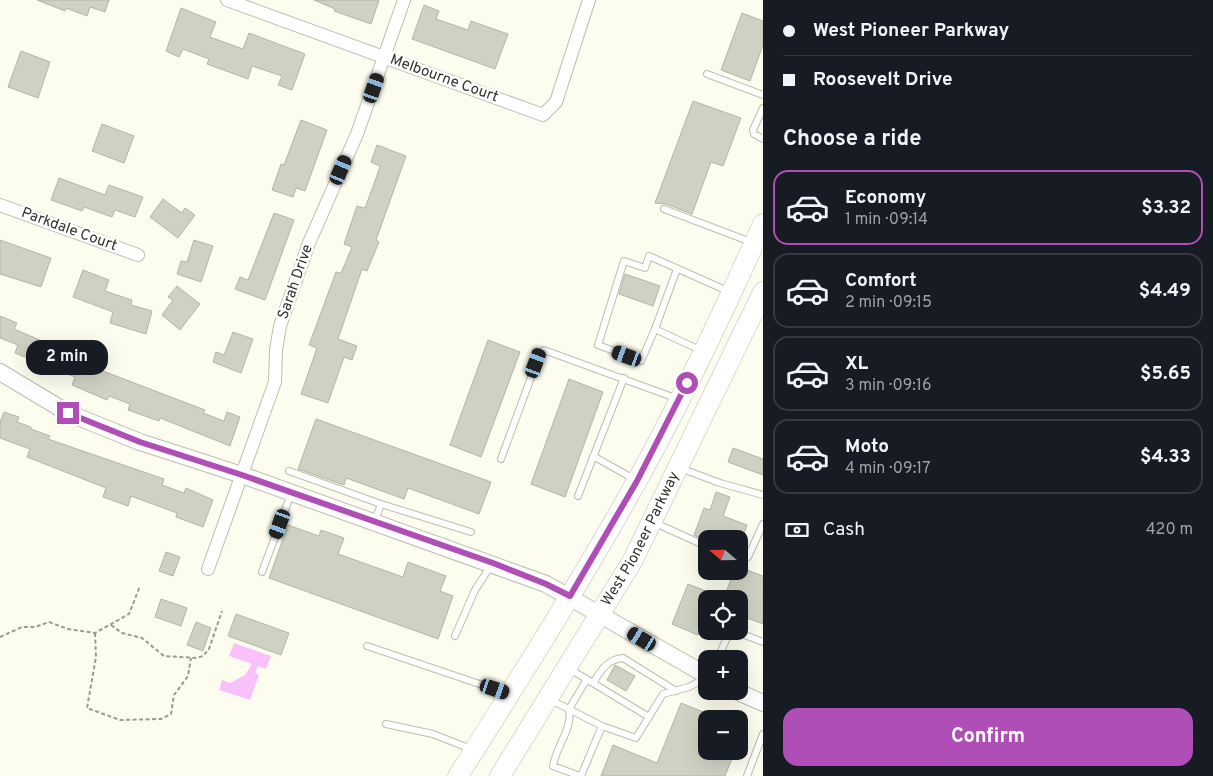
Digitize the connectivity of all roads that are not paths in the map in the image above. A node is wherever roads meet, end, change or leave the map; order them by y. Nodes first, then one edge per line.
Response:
1 (227, 0) edge
2 (404, 0) edge
3 (589, 0) edge
4 (384, 56) junction
5 (707, 74) dead end
6 (763, 95) edge
7 (763, 108) edge
8 (763, 139) edge
9 (0, 205) edge
10 (664, 209) dead end
11 (763, 224) edge
12 (754, 244) junction
13 (138, 255) dead end
14 (677, 269) junction
15 (732, 293) junction
16 (763, 294) edge
17 (655, 329) junction
18 (703, 352) junction
19 (0, 372) edge
20 (624, 378) junction
21 (679, 399) junction
22 (593, 456) junction
23 (501, 459) dead end
24 (678, 468) junction
25 (289, 471) dead end
26 (242, 475) junction
27 (637, 481) junction
28 (345, 492) junction
29 (291, 493) junction
30 (763, 495) edge
31 (578, 496) dead end
32 (381, 504) junction
33 (339, 510) junction
34 (652, 521) junction
35 (374, 522) junction
36 (763, 524) edge
37 (471, 532) dead end
38 (698, 543) edge
39 (748, 557) edge
40 (493, 563) junction
41 (208, 569) dead end
42 (262, 572) dead end
43 (570, 596) junction
44 (600, 614) junction
45 (455, 636) dead end
46 (763, 642) edge
47 (367, 646) dead end
48 (721, 650) edge
49 (567, 667) junction
50 (698, 671) edge
51 (590, 681) junction
52 (698, 681) edge
53 (676, 691) junction
54 (510, 694) junction
55 (748, 696) edge
56 (548, 698) junction
57 (763, 703) edge
58 (569, 709) junction
59 (649, 718) junction
60 (386, 724) dead end
61 (602, 726) junction
62 (763, 734) edge
63 (474, 750) junction
64 (458, 776) edge
65 (500, 776) edge
66 (580, 776) edge
67 (747, 776) edge

1 - 4 street, Melbourne Court
2 - 4 street, Sarah Drive
3 - 4 street, Melbourne Court
4 - 26 street, Sarah Drive
5 - 6 lane
7 - 8 lane
9 - 13 street, Parkdale Court
10 - 12 lane
11 - 12 main road, West Pioneer Parkway
12 - 15 main road, West Pioneer Parkway
14 - 15 lane
14 - 17 lane
14 - 17 lane
15 - 18 main road, West Pioneer Parkway
16 - 24 main road, West Pioneer Parkway
17 - 18 lane
18 - 21 main road, West Pioneer Parkway
19 - 26 street
20 - 21 lane
20 - 22 lane
20 - 23 lane
21 - 27 main road, West Pioneer Parkway
22 - 27 lane
22 - 31 lane
24 - 30 lane
24 - 34 main road, West Pioneer Parkway
25 - 28 lane
26 - 29 street
26 - 41 street, Sarah Drive
27 - 43 main road, West Pioneer Parkway
28 - 32 lane
28 - 33 lane
29 - 33 street
29 - 42 lane
32 - 35 lane
32 - 37 lane
33 - 35 street
34 - 38 lane
34 - 44 main road, West Pioneer Parkway
35 - 40 street
36 - 39 lane
40 - 43 street
40 - 45 lane
43 - 44 street
43 - 54 main road, West Pioneer Parkway
44 - 49 main road, West Pioneer Parkway
44 - 50 street
46 - 48 lane
47 - 54 lane
49 - 51 lane
49 - 56 main road, West Pioneer Parkway
51 - 53 lane
51 - 58 lane
51 - 59 lane
52 - 53 lane
53 - 59 lane
54 - 63 main road, West Pioneer Parkway
55 - 57 street
56 - 58 lane
56 - 65 main road, West Pioneer Parkway
58 - 61 lane
58 - 66 lane
59 - 61 lane
60 - 63 lane
61 - 66 lane
62 - 67 lane
63 - 64 main road, West Pioneer Parkway

